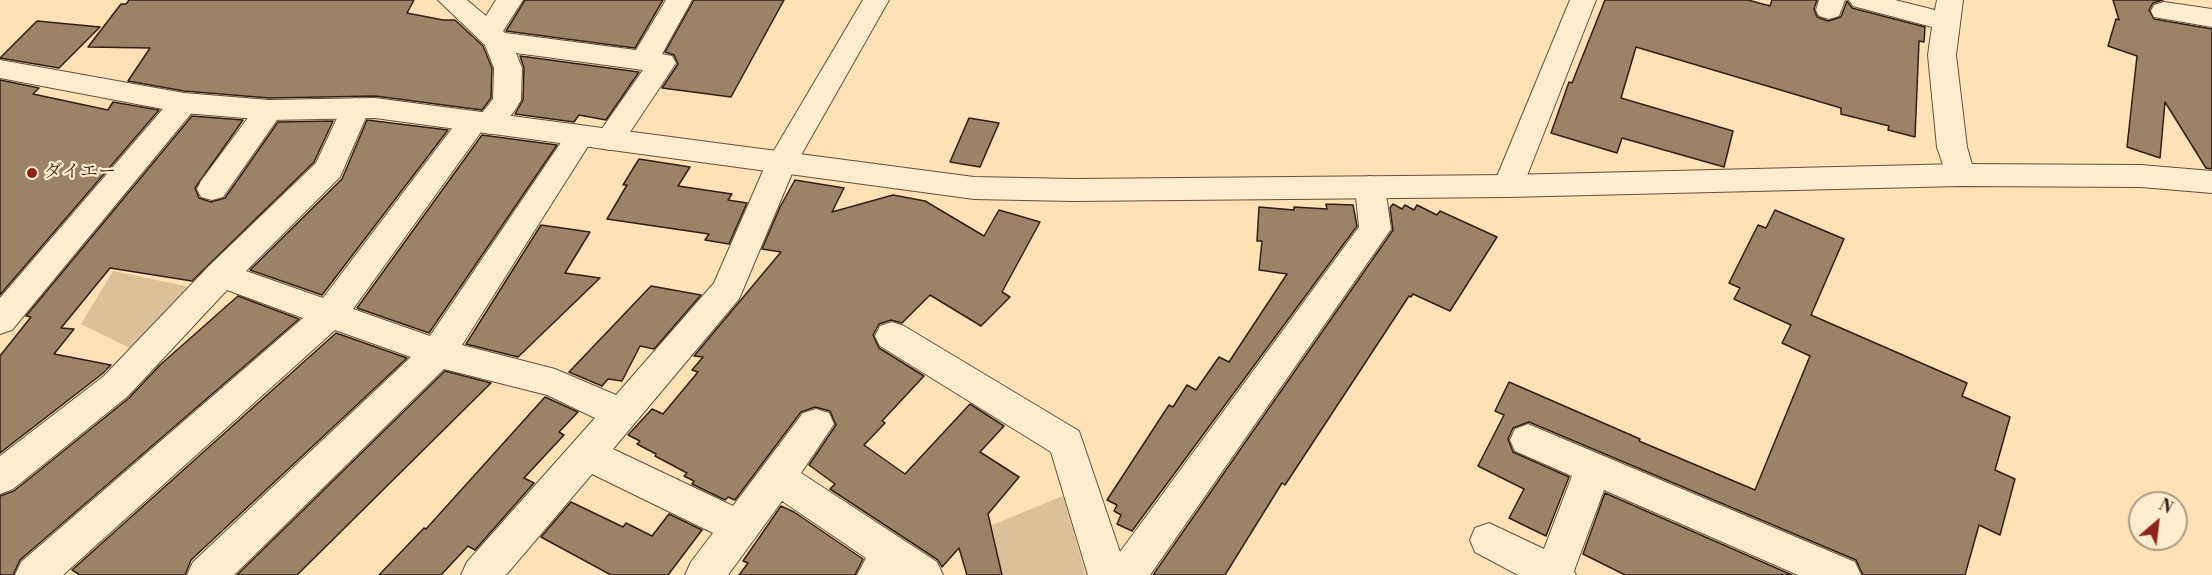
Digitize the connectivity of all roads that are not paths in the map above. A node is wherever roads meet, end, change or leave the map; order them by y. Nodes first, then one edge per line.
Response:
1 (451, 0) edge
2 (510, 0) edge
3 (680, 0) edge
4 (876, 0) edge
5 (1582, 0) edge
6 (1862, 0) edge
7 (2162, 6) edge
8 (1948, 11) edge
9 (2212, 18) edge
10 (493, 37) junction
11 (2176, 41) dead end
12 (644, 60) junction
13 (0, 69) edge
14 (184, 103) junction
15 (355, 108) junction
16 (269, 110) junction
17 (481, 123) junction
18 (595, 138) junction
19 (781, 164) junction
20 (1960, 175) junction
21 (2212, 182) edge
22 (1508, 186) junction
23 (1370, 187) junction
24 (212, 189) dead end
25 (221, 275) junction
26 (331, 313) junction
27 (0, 321) edge
28 (892, 336) dead end
29 (438, 353) junction
30 (621, 414) junction
31 (816, 424) dead end
32 (1528, 440) dead end
33 (587, 454) junction
34 (1593, 468) junction
35 (777, 477) junction
36 (0, 478) edge
37 (740, 528) junction
38 (1489, 540) dead end
39 (884, 563) edge
40 (35, 575) edge
41 (207, 575) edge
42 (481, 575) edge
43 (705, 575) edge
44 (923, 575) edge
45 (1108, 575) edge
46 (1127, 575) edge
47 (1554, 575) edge
48 (1841, 575) edge

1 - 10 street
2 - 10 street
3 - 12 street
4 - 19 street
5 - 22 street
6 - 8 street
7 - 9 street
7 - 11 street
8 - 20 street
10 - 12 street
10 - 17 street
12 - 18 street
13 - 14 street
14 - 16 street
14 - 27 street
15 - 16 street
15 - 17 street
15 - 25 street
16 - 24 street
17 - 18 street
17 - 26 street
18 - 19 street
18 - 29 street
19 - 23 street
19 - 30 street
20 - 21 street
20 - 22 street
22 - 23 street
23 - 46 street
25 - 26 street
25 - 36 street
26 - 29 street
26 - 40 street
28 - 45 street
29 - 30 street
29 - 41 street
30 - 33 street
31 - 35 street
32 - 34 street
33 - 37 street
33 - 42 street
34 - 47 street
34 - 48 street
35 - 37 street
35 - 39 street
37 - 43 street
38 - 47 street
39 - 44 street

